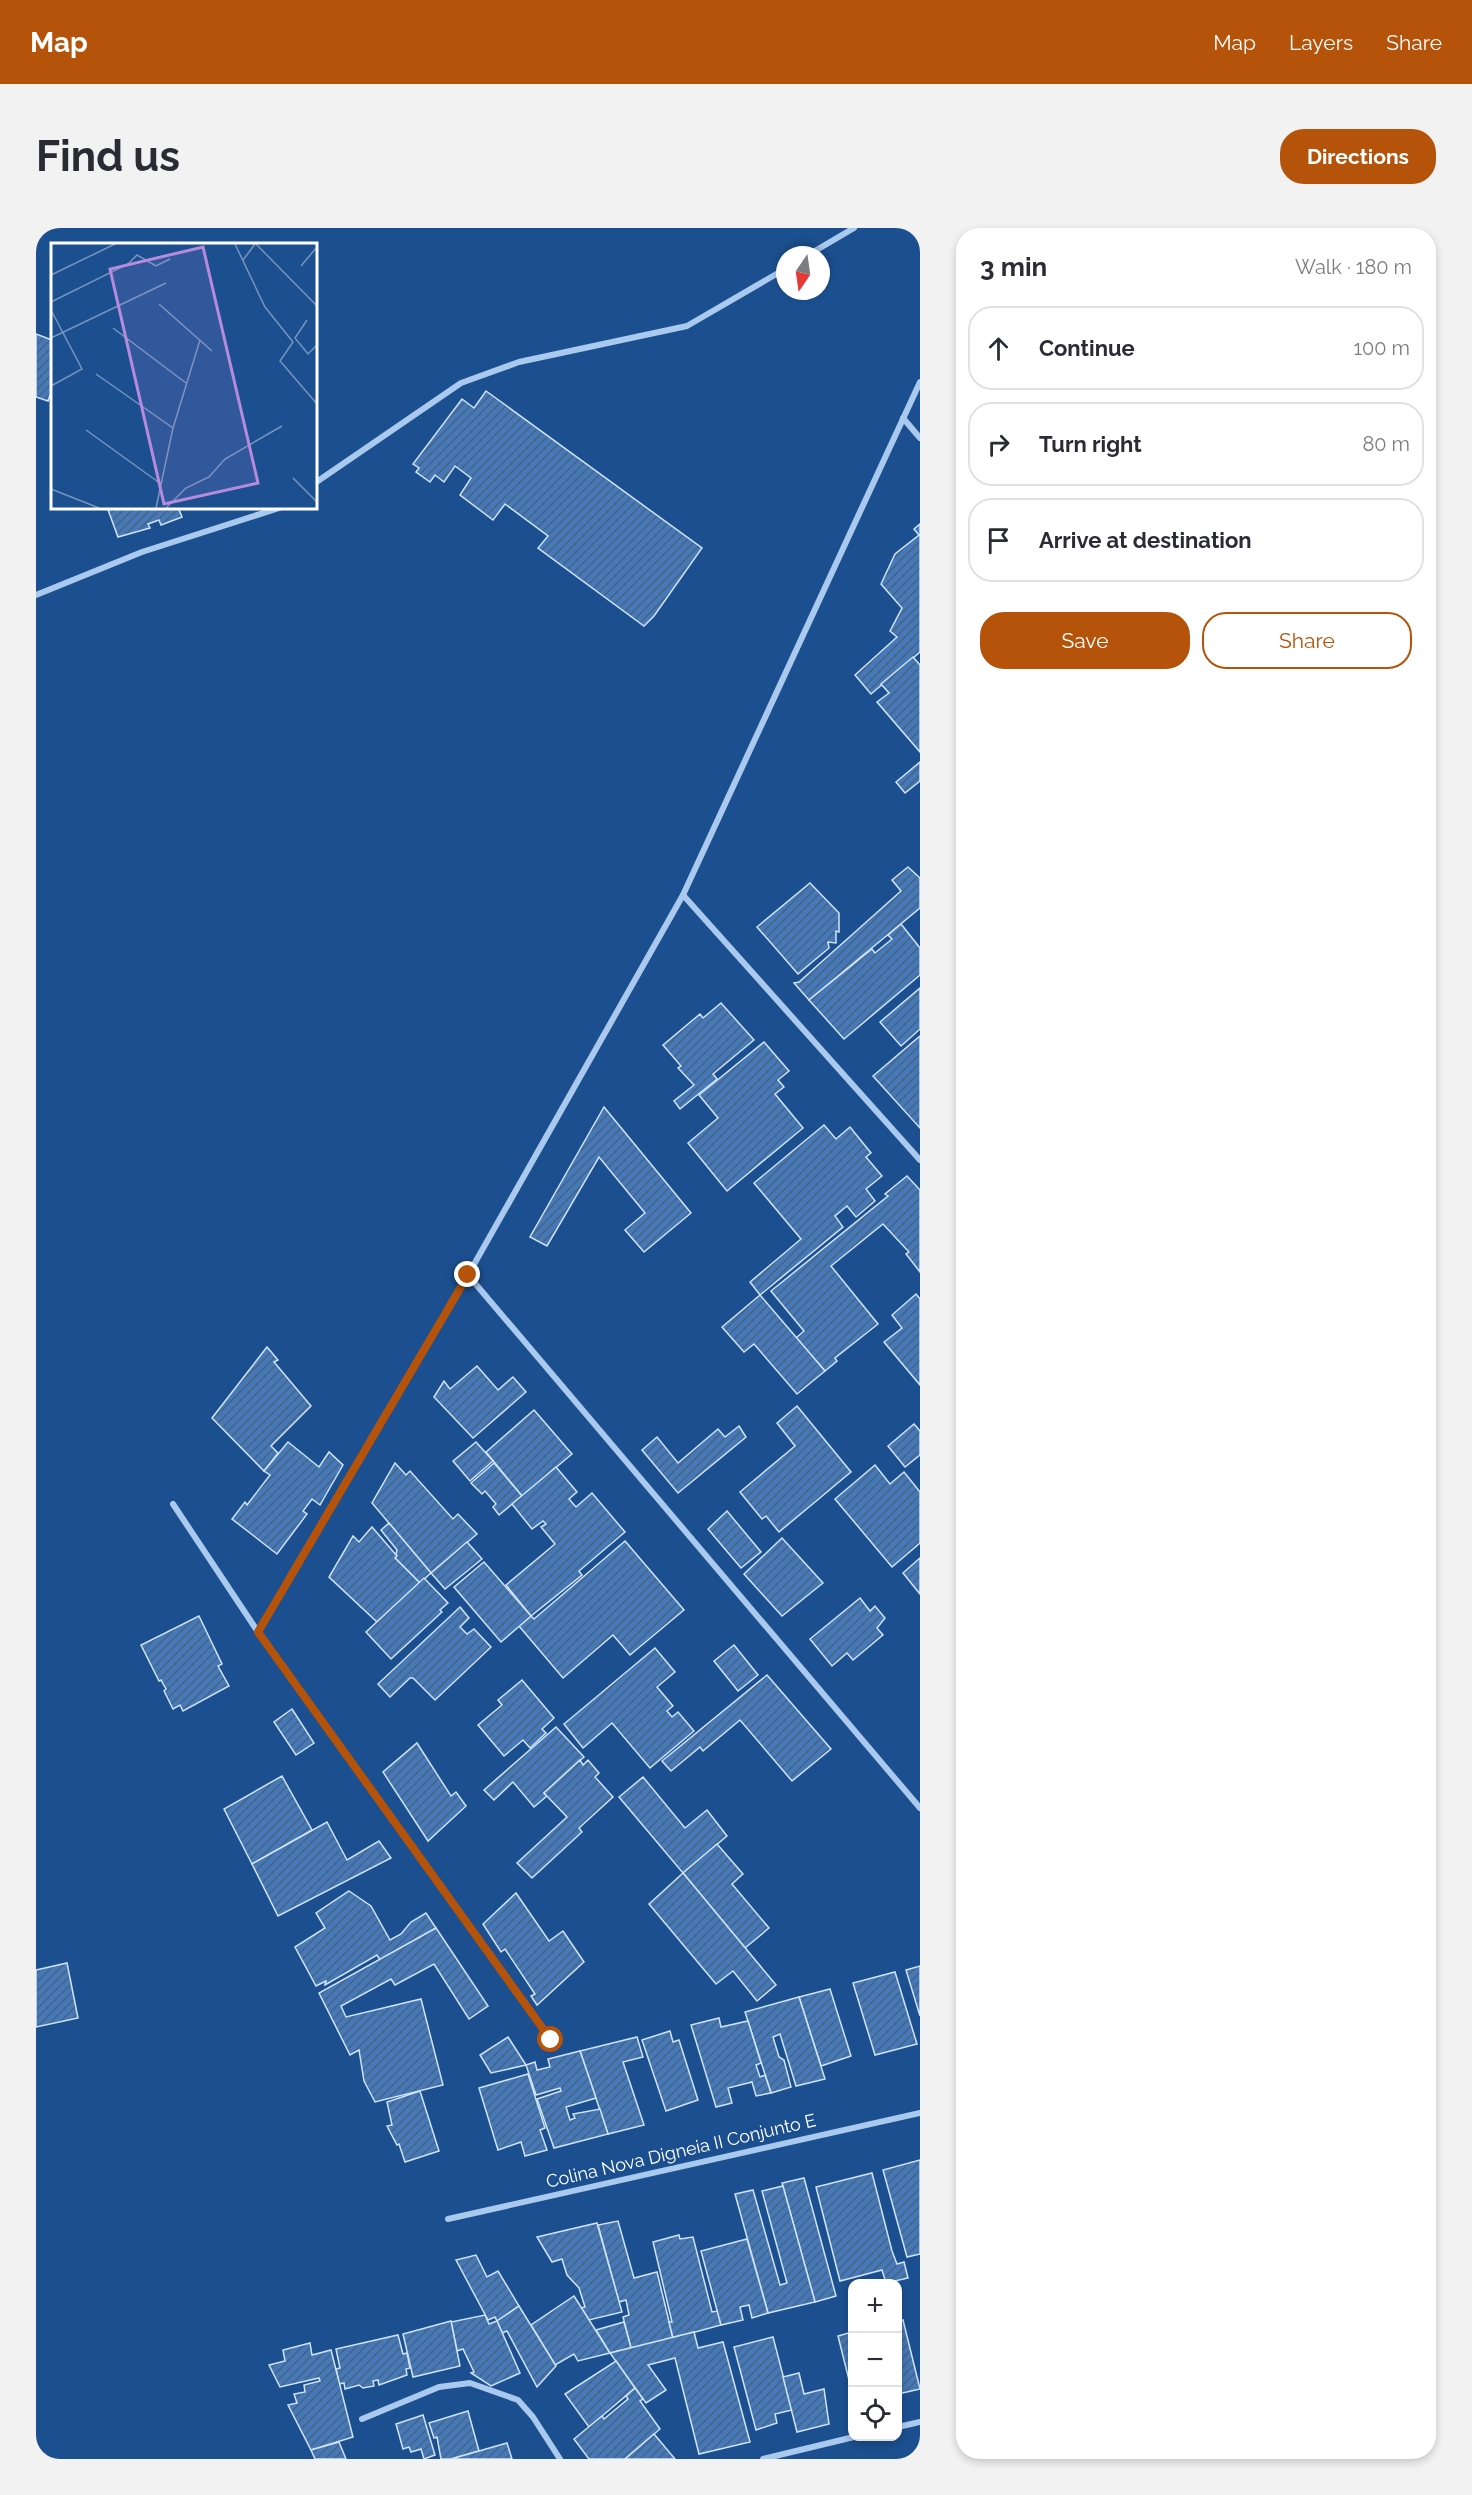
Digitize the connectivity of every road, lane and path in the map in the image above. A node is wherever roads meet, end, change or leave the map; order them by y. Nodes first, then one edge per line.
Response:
1 (854, 228) edge
2 (823, 246) edge
3 (776, 274) edge
4 (920, 382) edge
5 (903, 418) junction
6 (920, 438) edge
7 (316, 482) edge
8 (279, 508) edge
9 (36, 595) edge
10 (683, 895) junction
11 (920, 1160) edge
12 (468, 1275) junction
13 (173, 1504) dead end
14 (258, 1632) junction
15 (920, 1808) edge
16 (551, 2040) dead end
17 (920, 2113) edge
18 (448, 2219) dead end
19 (362, 2419) dead end
20 (920, 2422) edge
21 (902, 2426) edge
22 (848, 2438) edge
23 (560, 2459) edge
24 (763, 2459) edge

1 - 2 street
3 - 7 street
4 - 5 street
5 - 6 street
5 - 10 street
8 - 9 street
10 - 11 street
10 - 12 street
12 - 14 street
12 - 15 street
13 - 14 street
14 - 16 street
17 - 18 street, Colina Nova Digneia II Conjunto E
19 - 23 street
20 - 21 street
22 - 24 street

